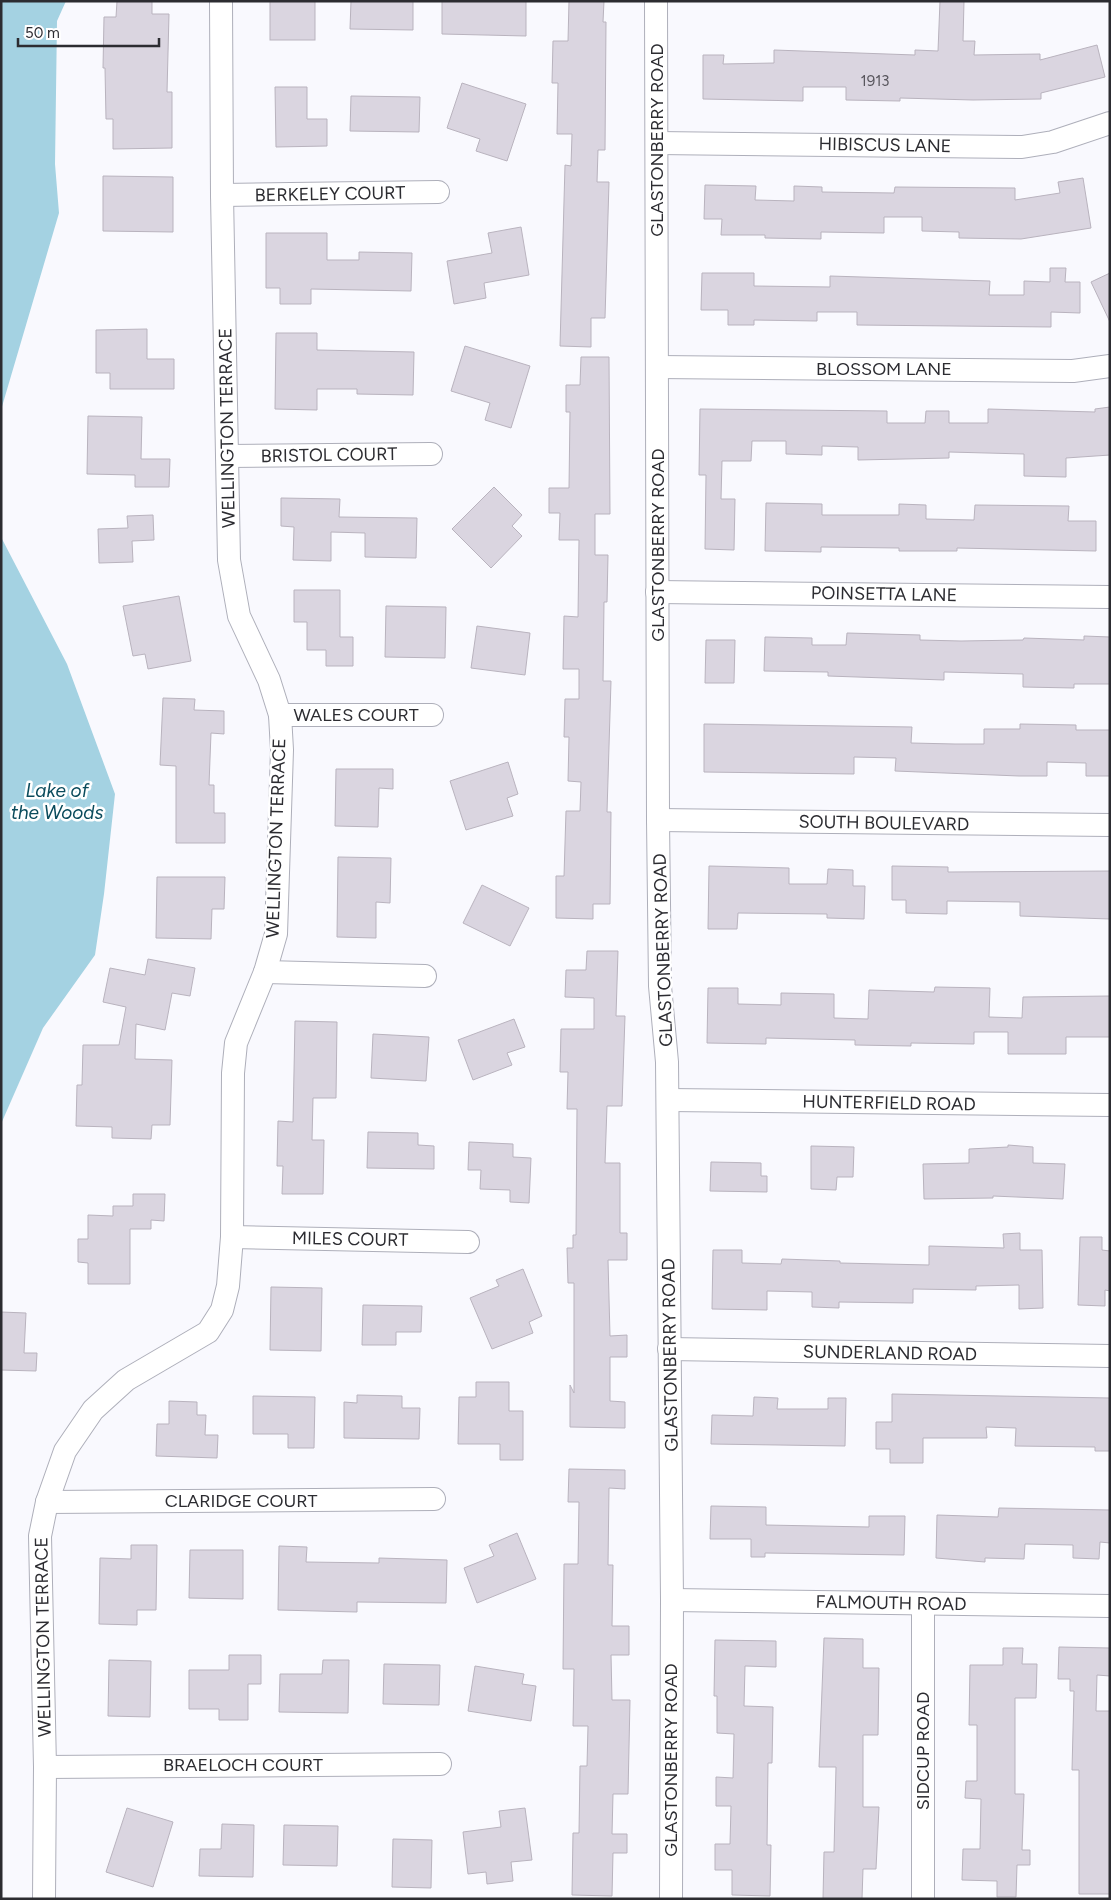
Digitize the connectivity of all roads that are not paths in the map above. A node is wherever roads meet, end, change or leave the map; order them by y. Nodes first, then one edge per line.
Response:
1 (221, 1) edge
2 (656, 1) edge
3 (1110, 122) edge
4 (657, 144) junction
5 (438, 192) dead end
6 (222, 195) junction
7 (1110, 366) edge
8 (658, 367) junction
9 (431, 454) dead end
10 (227, 456) junction
11 (658, 592) junction
12 (1110, 597) edge
13 (280, 715) junction
14 (432, 715) dead end
15 (658, 820) junction
16 (1110, 825) edge
17 (265, 972) junction
18 (425, 976) dead end
19 (668, 1100) junction
20 (1110, 1106) edge
21 (232, 1237) junction
22 (468, 1242) dead end
23 (670, 1349) junction
24 (1110, 1356) edge
25 (434, 1500) dead end
26 (47, 1502) junction
27 (672, 1600) junction
28 (923, 1604) junction
29 (1110, 1606) edge
30 (440, 1764) dead end
31 (45, 1766) junction
32 (44, 1899) edge
33 (671, 1899) edge
34 (923, 1899) edge

1 - 6 street, WELLINGTON TERRACE
2 - 4 street, GLASTONBERRY ROAD
3 - 4 street, HIBISCUS LANE
4 - 8 street, GLASTONBERRY ROAD
5 - 6 street, BERKELEY COURT
6 - 10 street, WELLINGTON TERRACE
7 - 8 street, BLOSSOM LANE
8 - 11 street, GLASTONBERRY ROAD
9 - 10 street, BRISTOL COURT
10 - 13 street, WELLINGTON TERRACE
11 - 12 street, POINSETTA LANE
11 - 15 street, GLASTONBERRY ROAD
13 - 14 street, WALES COURT
13 - 17 street, WELLINGTON TERRACE
15 - 16 street, SOUTH BOULEVARD
15 - 19 street, GLASTONBERRY ROAD
17 - 18 street
17 - 21 street, WELLINGTON TERRACE
19 - 20 street, HUNTERFIELD ROAD
19 - 23 street, GLASTONBERRY ROAD
21 - 22 street, MILES COURT
21 - 26 street, WELLINGTON TERRACE
23 - 24 street, SUNDERLAND ROAD
23 - 27 street, GLASTONBERRY ROAD
25 - 26 street, CLARIDGE COURT
26 - 31 street, WELLINGTON TERRACE
27 - 28 street, FALMOUTH ROAD
27 - 33 street, GLASTONBERRY ROAD
28 - 29 street, FALMOUTH ROAD
28 - 34 street, SIDCUP ROAD
30 - 31 street, BRAELOCH COURT
31 - 32 street, WELLINGTON TERRACE

